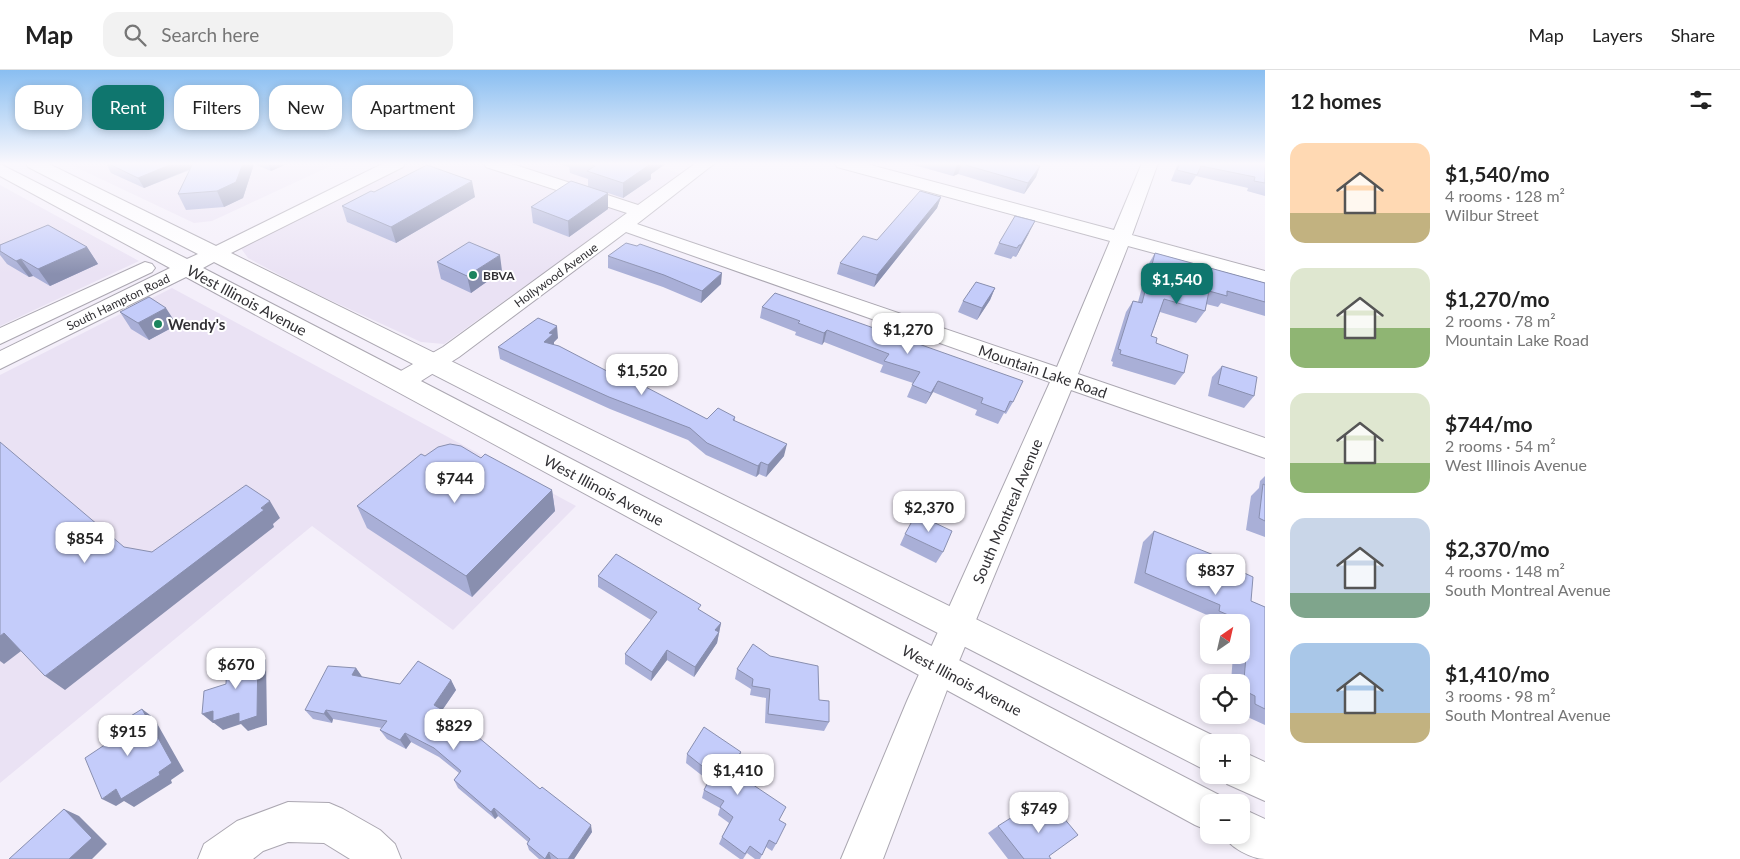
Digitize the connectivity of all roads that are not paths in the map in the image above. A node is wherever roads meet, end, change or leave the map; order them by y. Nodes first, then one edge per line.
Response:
1 (57, 200) edge
2 (106, 200) edge
3 (286, 200) edge
4 (323, 200) edge
5 (604, 200) edge
6 (657, 200) edge
7 (978, 200) edge
8 (1136, 200) edge
9 (641, 212) junction
10 (623, 225) junction
11 (1122, 239) junction
12 (194, 244) junction
13 (214, 254) junction
14 (176, 263) junction
15 (1265, 277) edge
16 (0, 338) edge
17 (0, 361) edge
18 (432, 363) junction
19 (1064, 378) junction
20 (401, 382) junction
21 (1265, 448) edge
22 (957, 627) junction
23 (939, 668) junction
24 (1200, 748) edge
25 (1250, 774) edge
26 (1265, 782) edge
27 (1200, 806) edge
28 (1250, 833) edge
29 (1265, 841) edge
30 (219, 859) edge
31 (380, 859) edge
32 (862, 859) edge

1 - 14 main road, West Illinois Avenue
2 - 12 main road, West Illinois Avenue
3 - 12 main road, South Hampton Road
4 - 13 main road, South Hampton Road
5 - 9 main road
6 - 9 main road, Hollywood Avenue
7 - 11 main road
8 - 11 main road, South Montreal Avenue
9 - 10 main road, Hollywood Avenue
10 - 18 main road, Hollywood Avenue
10 - 19 main road, Mountain Lake Road
11 - 15 main road
11 - 19 main road, South Montreal Avenue
12 - 13 main road, West Illinois Avenue
12 - 14 main road, South Hampton Road
13 - 14 main road, South Hampton Road
13 - 18 main road, West Illinois Avenue
14 - 16 main road, South Hampton Road
14 - 17 main road, South Hampton Road
14 - 20 main road, West Illinois Avenue
18 - 20 main road, Hollywood Avenue
18 - 22 main road, West Illinois Avenue
19 - 21 main road, Mountain Lake Road
19 - 22 main road, South Montreal Avenue
20 - 23 main road, West Illinois Avenue
22 - 23 main road, South Montreal Avenue
22 - 24 main road, West Illinois Avenue
23 - 27 main road, West Illinois Avenue
23 - 32 main road, South Montreal Avenue
25 - 26 main road
28 - 29 main road
30 - 31 main road

